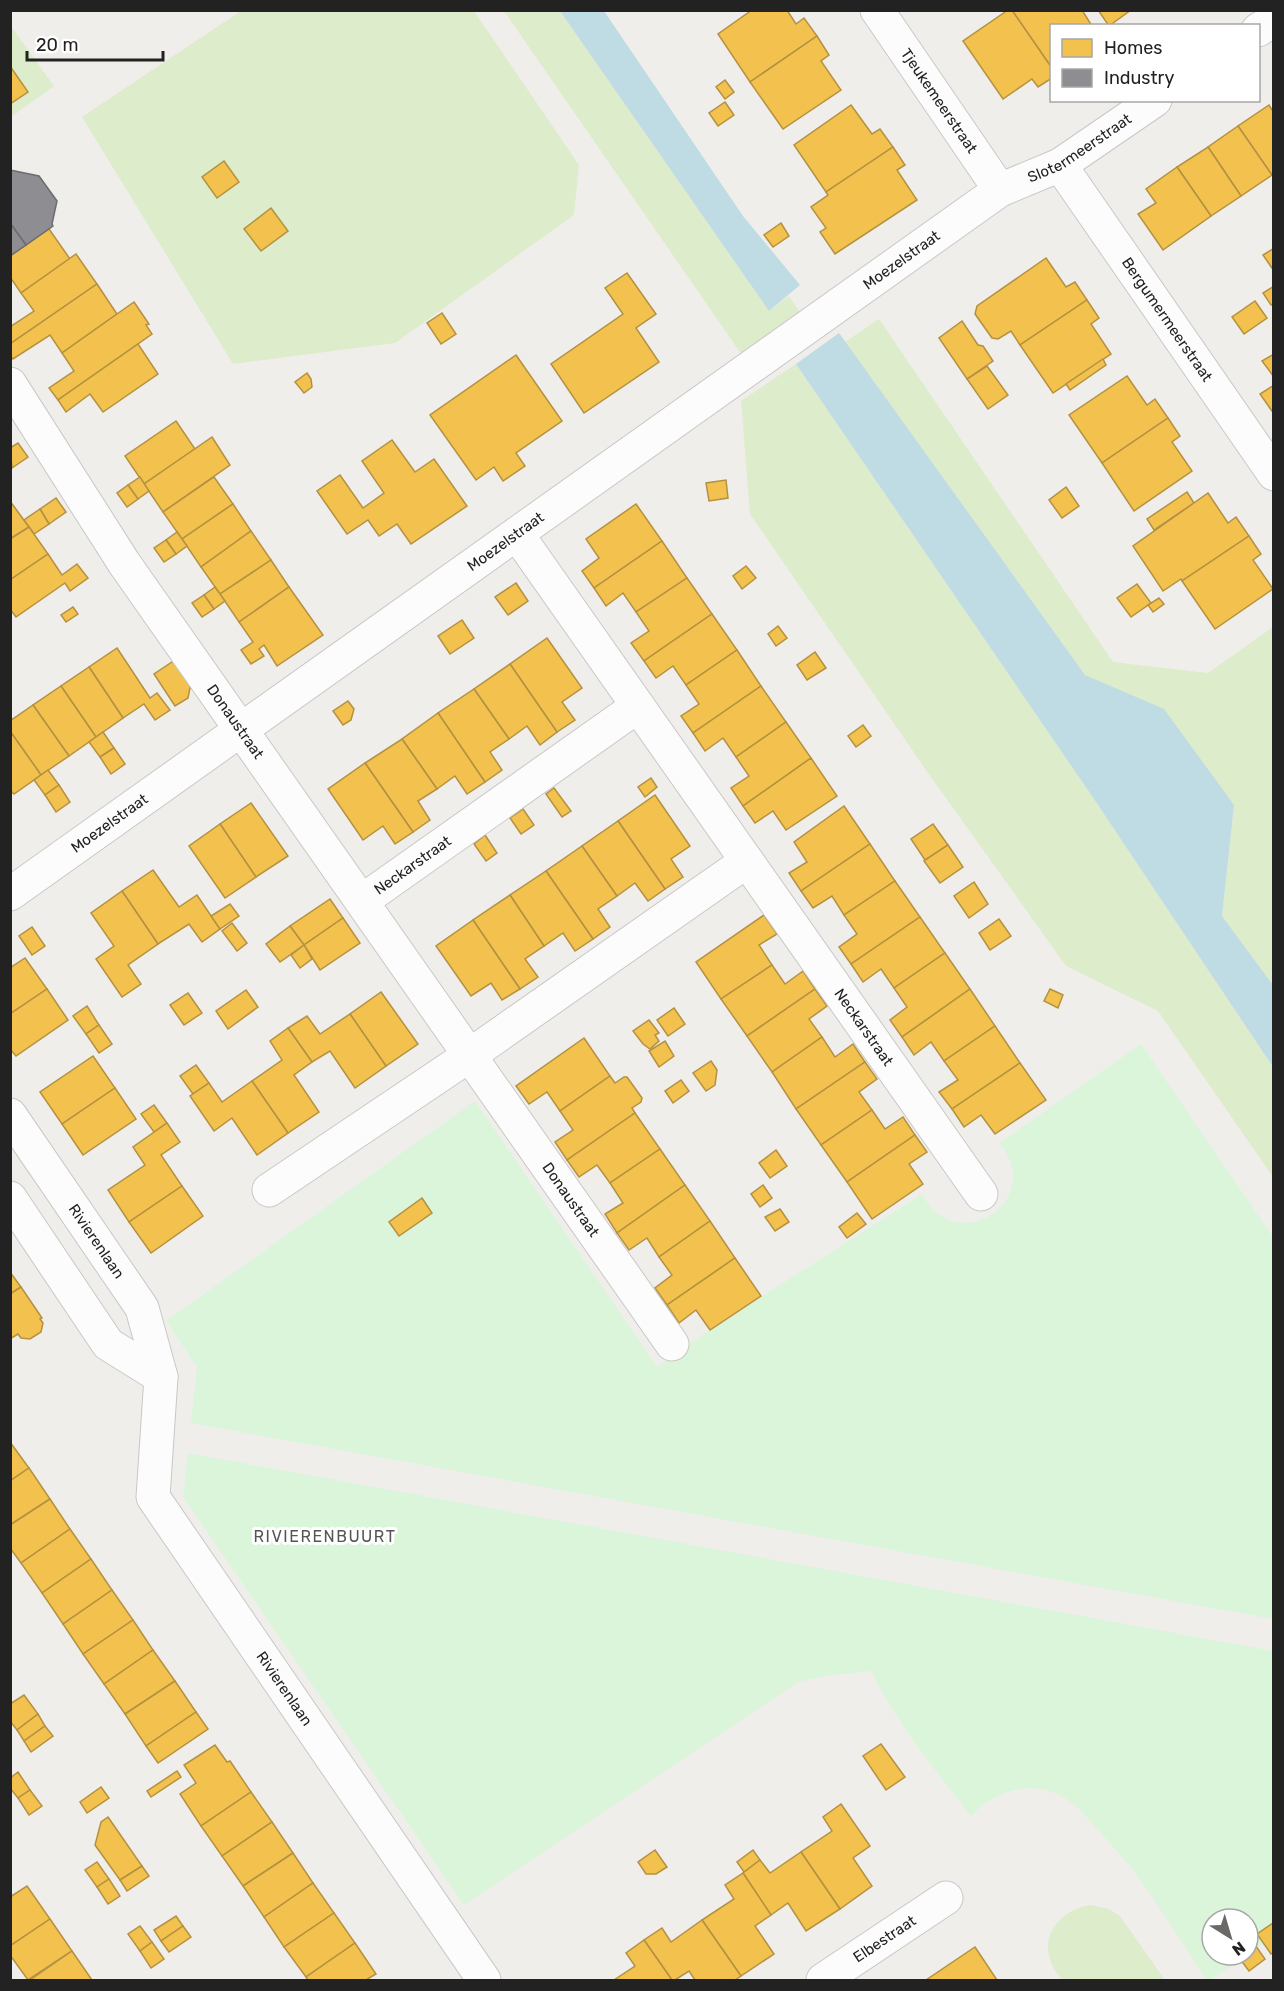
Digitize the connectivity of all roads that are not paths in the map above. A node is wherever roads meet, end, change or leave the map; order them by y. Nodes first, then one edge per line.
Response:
1 (877, 10) edge
2 (1274, 20) edge
3 (1260, 29) edge
4 (1152, 102) edge
5 (1059, 165) junction
6 (1000, 190) junction
7 (10, 384) edge
8 (1274, 474) edge
9 (517, 534) junction
10 (638, 706) junction
11 (242, 729) junction
12 (747, 861) junction
13 (10, 894) edge
14 (362, 901) junction
15 (470, 1055) junction
16 (10, 1115) edge
17 (269, 1190) dead end
18 (981, 1194) dead end
19 (10, 1198) edge
20 (672, 1344) dead end
21 (161, 1377) junction
22 (946, 1898) dead end
23 (484, 1980) edge
24 (824, 1980) edge

1 - 6 street, Tjeukemeerstraat
2 - 3 street
4 - 5 street, Slotermeerstraat
5 - 6 street, Slotermeerstraat
5 - 8 street, Bergumermeerstraat
6 - 9 street, Moezelstraat
7 - 11 street, Donaustraat
9 - 10 street, Neckarstraat
9 - 11 street, Moezelstraat
10 - 12 street, Neckarstraat
10 - 14 street, Neckarstraat
11 - 13 street, Moezelstraat
11 - 14 street, Donaustraat
12 - 15 street
12 - 18 street, Neckarstraat
14 - 15 street, Donaustraat
15 - 17 street
15 - 20 street, Donaustraat
16 - 21 street, Rivierenlaan
19 - 21 street
21 - 23 street, Rivierenlaan
22 - 24 street, Elbestraat

